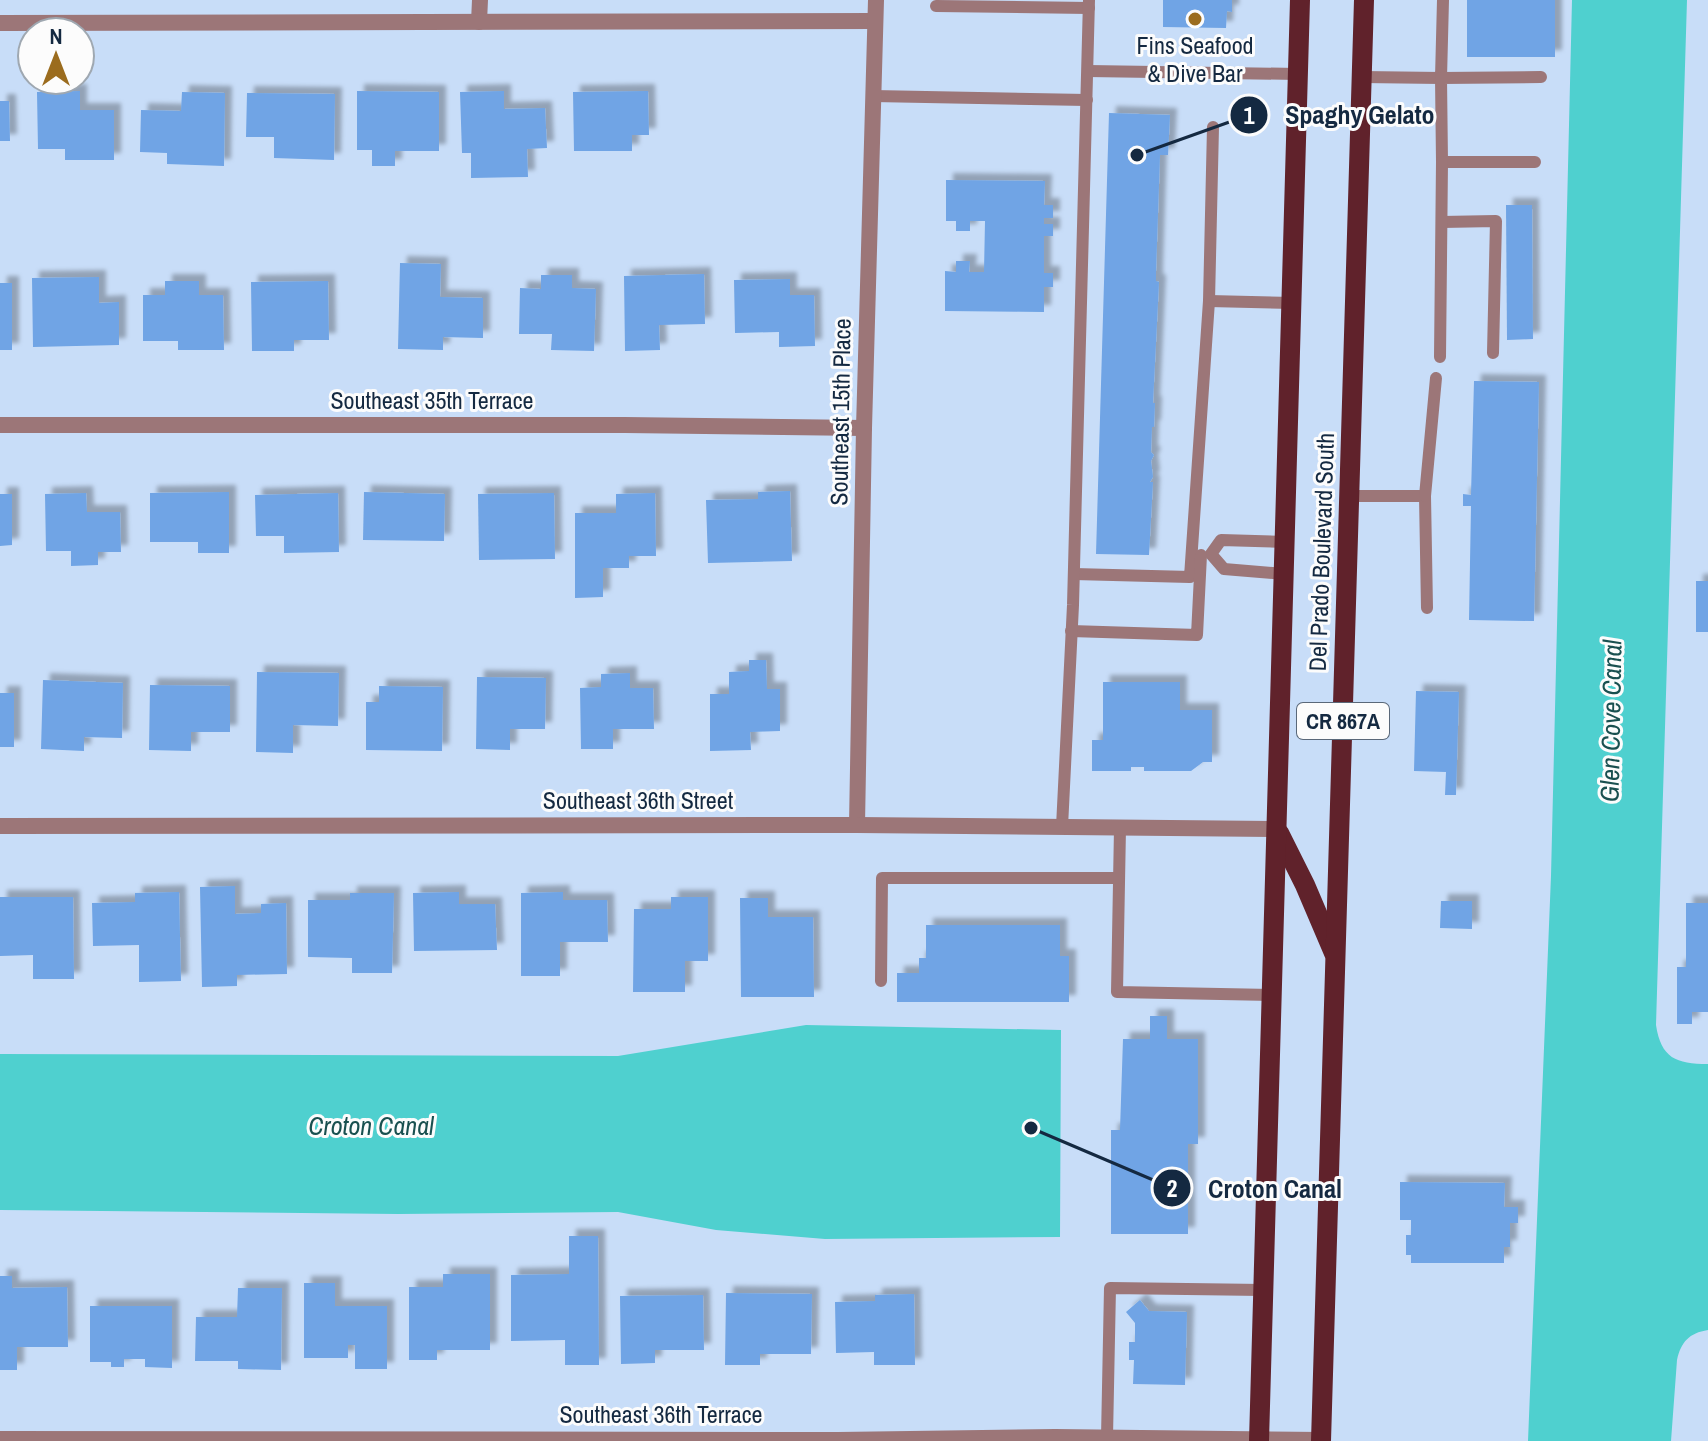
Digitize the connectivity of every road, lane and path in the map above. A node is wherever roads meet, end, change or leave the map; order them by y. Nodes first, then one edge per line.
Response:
1 (480, 0) edge
2 (876, 0) edge
3 (1300, 0) edge
4 (1364, 0) edge
5 (1443, 0) edge
6 (1089, 4) edge
7 (936, 6) dead end
8 (875, 21) junction
9 (479, 22) junction
10 (0, 23) edge
11 (1088, 71) junction
12 (1298, 74) junction
13 (1362, 77) junction
14 (1541, 77) dead end
15 (1441, 78) junction
16 (873, 96) junction
17 (1087, 100) junction
18 (1213, 127) dead end
19 (1442, 162) junction
20 (1535, 162) dead end
21 (1442, 222) junction
22 (1209, 301) junction
23 (1292, 303) junction
24 (1493, 353) dead end
25 (1440, 357) dead end
26 (1436, 378) dead end
27 (0, 425) edge
28 (864, 428) junction
29 (1350, 496) junction
30 (1425, 496) junction
31 (1285, 542) junction
32 (1201, 555) junction
33 (1074, 574) junction
34 (1284, 574) junction
35 (1427, 608) dead end
36 (1071, 631) junction
37 (857, 825) junction
38 (0, 826) edge
39 (1062, 827) junction
40 (1120, 828) junction
41 (1277, 829) junction
42 (1119, 878) junction
43 (1337, 960) junction
44 (881, 981) dead end
45 (1272, 995) junction
46 (1263, 1290) junction
47 (1107, 1437) junction
48 (0, 1439) edge
49 (1055, 1439) edge
50 (1259, 1439) edge
51 (838, 1441) edge
52 (1321, 1441) edge

1 - 9 street
2 - 8 street, Southeast 15th Place
3 - 12 main road, Del Prado Boulevard South / CR 867A
4 - 13 main road, Del Prado Boulevard South / CR 867A
5 - 15 lane
6 - 7 lane
6 - 11 lane
8 - 9 street
8 - 16 street, Southeast 15th Place
9 - 10 street
11 - 12 lane
11 - 17 lane
12 - 23 main road, Del Prado Boulevard South / CR 867A
13 - 15 lane
13 - 29 main road, Del Prado Boulevard South / CR 867A
14 - 15 lane
15 - 19 lane
16 - 17 lane
16 - 28 street, Southeast 15th Place
17 - 33 lane
18 - 22 lane
19 - 20 lane
19 - 21 lane
21 - 24 lane
21 - 25 lane
22 - 23 lane
22 - 32 lane
23 - 31 main road, Del Prado Boulevard South / CR 867A
26 - 30 lane
27 - 28 street, Southeast 35th Terrace
28 - 37 street, Southeast 15th Place
29 - 30 lane
29 - 43 main road, Del Prado Boulevard South / CR 867A
30 - 35 lane
31 - 32 lane
31 - 34 main road, Del Prado Boulevard South / CR 867A
32 - 33 lane
32 - 34 lane
32 - 36 lane
33 - 36 lane
34 - 41 main road, Del Prado Boulevard South / CR 867A
36 - 39 lane
37 - 38 street, Southeast 36th Street
37 - 39 street, Southeast 36th Street
39 - 40 street, Southeast 36th Street
40 - 41 street, Southeast 36th Street
40 - 42 lane
41 - 43 main road
41 - 45 main road, Del Prado Boulevard South / CR 867A
42 - 44 lane
42 - 45 lane
43 - 52 main road, Del Prado Boulevard South / CR 867A
45 - 46 main road, Del Prado Boulevard South / CR 867A
46 - 47 lane
46 - 50 main road, Del Prado Boulevard South / CR 867A
47 - 49 street, Southeast 36th Terrace
47 - 50 street, Southeast 36th Terrace
48 - 51 street, Southeast 36th Terrace
49 - 51 street, Southeast 36th Terrace
50 - 52 street, Southeast 36th Terrace

